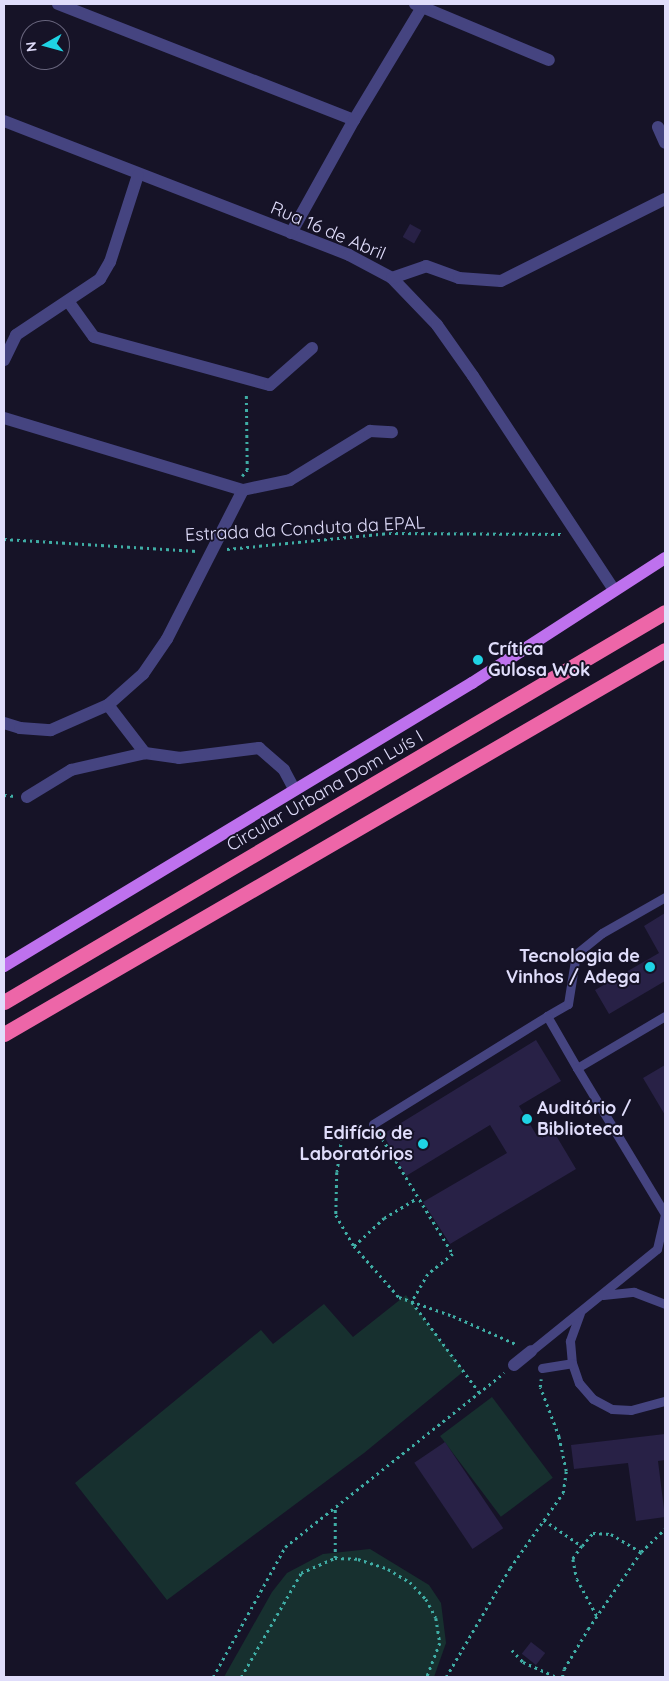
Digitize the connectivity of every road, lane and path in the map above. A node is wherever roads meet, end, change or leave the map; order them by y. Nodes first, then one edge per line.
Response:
1 (58, 4) edge
2 (421, 5) edge
3 (549, 60) dead end
4 (354, 120) junction
5 (4, 121) edge
6 (658, 127) dead end
7 (665, 143) edge
8 (138, 175) junction
9 (665, 198) edge
10 (291, 234) junction
11 (392, 278) junction
12 (68, 301) junction
13 (312, 348) dead end
14 (4, 360) edge
15 (243, 377) junction
16 (4, 418) edge
17 (392, 432) dead end
18 (219, 483) junction
19 (243, 490) junction
20 (577, 533) junction
21 (4, 539) edge
22 (212, 550) junction
23 (665, 558) edge
24 (614, 590) junction
25 (665, 612) edge
26 (665, 650) edge
27 (108, 705) junction
28 (4, 723) edge
29 (145, 753) junction
30 (294, 789) junction
31 (27, 796) dead end
32 (665, 897) edge
33 (4, 966) edge
34 (4, 1002) edge
35 (547, 1016) junction
36 (665, 1016) edge
37 (4, 1034) edge
38 (577, 1068) junction
39 (373, 1124) junction
40 (416, 1199) junction
41 (665, 1214) edge
42 (354, 1246) junction
43 (602, 1295) junction
44 (412, 1302) junction
45 (665, 1304) edge
46 (580, 1313) junction
47 (531, 1351) junction
48 (572, 1364) junction
49 (514, 1365) joint
50 (542, 1368) joint
51 (479, 1392) junction
52 (665, 1402) edge
53 (335, 1508) junction
54 (544, 1520) junction
55 (665, 1529) edge
56 (582, 1546) junction
57 (641, 1552) junction
58 (335, 1558) junction
59 (597, 1616) junction
60 (512, 1650) dead end
61 (213, 1677) edge
62 (241, 1677) edge
63 (428, 1677) edge
64 (446, 1677) edge
65 (557, 1677) edge
66 (562, 1677) edge

1 - 4 street
2 - 3 street
2 - 4 street
4 - 10 street
5 - 8 street, Rua 16 de Abril
6 - 7 street
8 - 10 street, Rua 16 de Abril
8 - 12 street
9 - 11 street
10 - 11 street, Rua 16 de Abril
11 - 20 street, Rua 16 de Abril
12 - 14 street
12 - 15 street
13 - 15 street
15 - 18 path
16 - 18 street
17 - 19 street
18 - 19 street
19 - 22 street
20 - 22 path, Estrada da Conduta da EPAL
20 - 24 street, Rua 16 de Abril
21 - 22 path, Estrada da Conduta da EPAL
22 - 27 street
23 - 24 main road
24 - 30 main road
25 - 34 highway, Circular Urbana Dom Luís I
26 - 37 highway
27 - 28 street
27 - 29 street
29 - 30 street
29 - 31 street
30 - 33 main road
32 - 35 lane
35 - 38 lane
35 - 39 lane
36 - 38 lane
38 - 41 lane
39 - 40 path
39 - 42 path
40 - 42 path
40 - 44 path
41 - 43 lane
42 - 44 path
43 - 45 lane
43 - 46 lane
44 - 47 path
44 - 51 path
46 - 47 lane
46 - 48 lane
47 - 49 street
48 - 50 lane
48 - 52 lane
49 - 51 path
50 - 54 path
51 - 53 path
53 - 58 path
53 - 61 path
54 - 56 path
54 - 64 path
55 - 57 path
56 - 57 path
56 - 59 path
57 - 59 path
58 - 62 path
58 - 63 path
59 - 66 path
60 - 65 path

